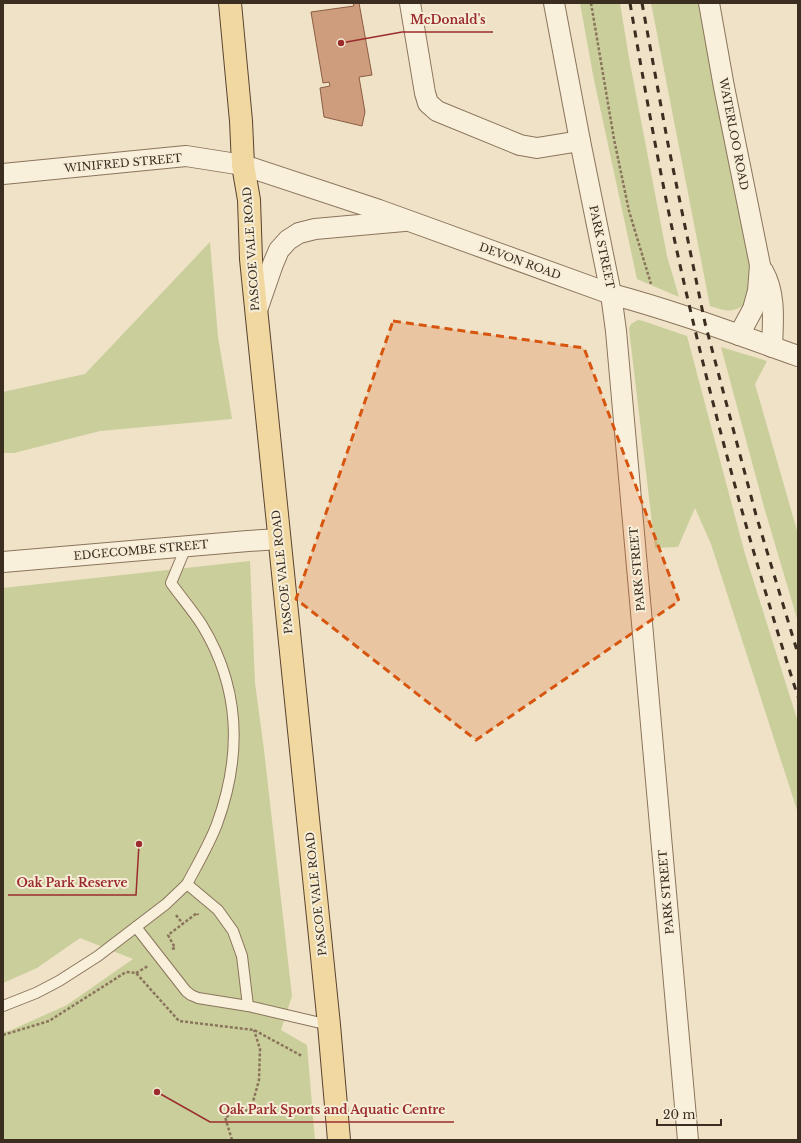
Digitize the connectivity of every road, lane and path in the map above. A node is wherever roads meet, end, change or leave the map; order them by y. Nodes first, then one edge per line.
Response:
1 (230, 3) edge
2 (410, 3) edge
3 (554, 3) edge
4 (590, 3) edge
5 (709, 3) edge
6 (580, 141) junction
7 (243, 165) junction
8 (3, 174) edge
9 (408, 221) junction
10 (760, 265) junction
11 (611, 294) junction
12 (649, 304) junction
13 (256, 313) junction
14 (739, 335) junction
15 (772, 347) junction
16 (798, 356) edge
17 (279, 540) junction
18 (186, 547) junction
19 (3, 562) edge
20 (187, 884) junction
21 (218, 910) junction
22 (136, 927) junction
23 (161, 957) junction
24 (136, 973) junction
25 (3, 1006) edge
26 (248, 1006) junction
27 (329, 1025) junction
28 (254, 1030) junction
29 (3, 1036) edge
30 (302, 1056) dead end
31 (232, 1140) edge
32 (340, 1140) edge
33 (688, 1140) edge

1 - 7 main road, PASCOE VALE ROAD
2 - 6 street
3 - 6 street, PARK STREET
4 - 12 path
5 - 10 street, WATERLOO ROAD
6 - 11 street, PARK STREET
7 - 8 street, WINIFRED STREET
7 - 9 street, DEVON ROAD
7 - 13 main road, PASCOE VALE ROAD
9 - 11 street, DEVON ROAD
9 - 13 street
10 - 14 street, WATERLOO ROAD
10 - 15 street, WATERLOO ROAD
11 - 12 street, DEVON ROAD
11 - 33 street, PARK STREET
12 - 14 street, DEVON ROAD
13 - 17 main road, PASCOE VALE ROAD
14 - 15 street, DEVON ROAD
15 - 16 street, DEVON ROAD
17 - 18 street, EDGECOMBE STREET
17 - 27 main road, PASCOE VALE ROAD
18 - 19 street, EDGECOMBE STREET
18 - 20 lane
20 - 21 lane
20 - 22 lane
21 - 23 path
21 - 26 lane
22 - 23 lane
22 - 25 lane
23 - 24 path
23 - 26 lane
24 - 28 path
24 - 29 path
26 - 27 lane
27 - 32 main road, PASCOE VALE ROAD
28 - 30 path
28 - 31 path

